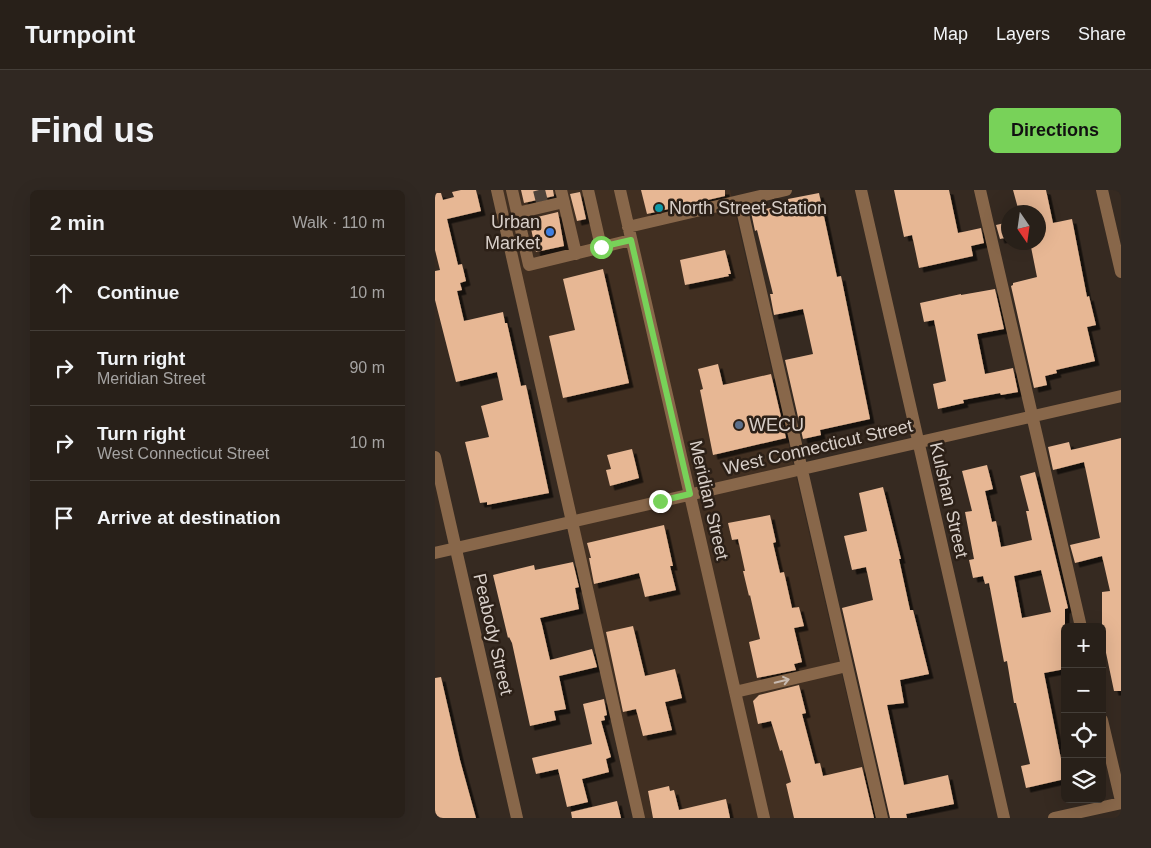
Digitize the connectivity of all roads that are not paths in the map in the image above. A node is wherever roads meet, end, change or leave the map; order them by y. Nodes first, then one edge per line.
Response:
1 (497, 190) edge
2 (512, 190) edge
3 (588, 190) edge
4 (620, 190) edge
5 (786, 190) edge
6 (861, 190) edge
7 (980, 190) edge
8 (1102, 190) edge
9 (563, 196) edge
10 (740, 201) junction
11 (517, 213) junction
12 (630, 234) junction
13 (601, 247) junction
14 (576, 254) junction
15 (1121, 272) edge
16 (1121, 396) edge
17 (1032, 417) junction
18 (918, 443) junction
19 (435, 457) edge
20 (802, 469) junction
21 (690, 494) junction
22 (572, 521) junction
23 (456, 548) junction
24 (435, 553) edge
25 (1080, 623) edge
26 (847, 666) junction
27 (735, 692) junction
28 (1106, 737) edge
29 (1121, 802) edge
30 (517, 818) edge
31 (639, 818) edge
32 (764, 818) edge
33 (882, 818) edge
34 (1004, 818) edge
35 (1054, 818) edge

1 - 22 street
2 - 11 street
3 - 13 street
4 - 12 street, Meridian Street
5 - 10 street
6 - 18 street, Kulshan Street
7 - 17 street
8 - 15 street
9 - 11 street
9 - 14 street
10 - 12 street
10 - 20 street
11 - 14 street
12 - 13 street
12 - 21 street, Meridian Street
13 - 14 street
16 - 17 street, West Connecticut Street
17 - 18 street, West Connecticut Street
17 - 25 street
18 - 20 street, West Connecticut Street
18 - 34 street, Kulshan Street
19 - 23 street, Peabody Street
20 - 21 street, West Connecticut Street
20 - 26 street
21 - 22 street, West Connecticut Street
21 - 27 street, Meridian Street
22 - 23 street, West Connecticut Street
22 - 31 street
23 - 24 street, West Connecticut Street
23 - 30 street, Peabody Street
27 -> 26 street
26 - 33 street
27 - 32 street, Meridian Street
28 - 29 street
29 - 35 street

